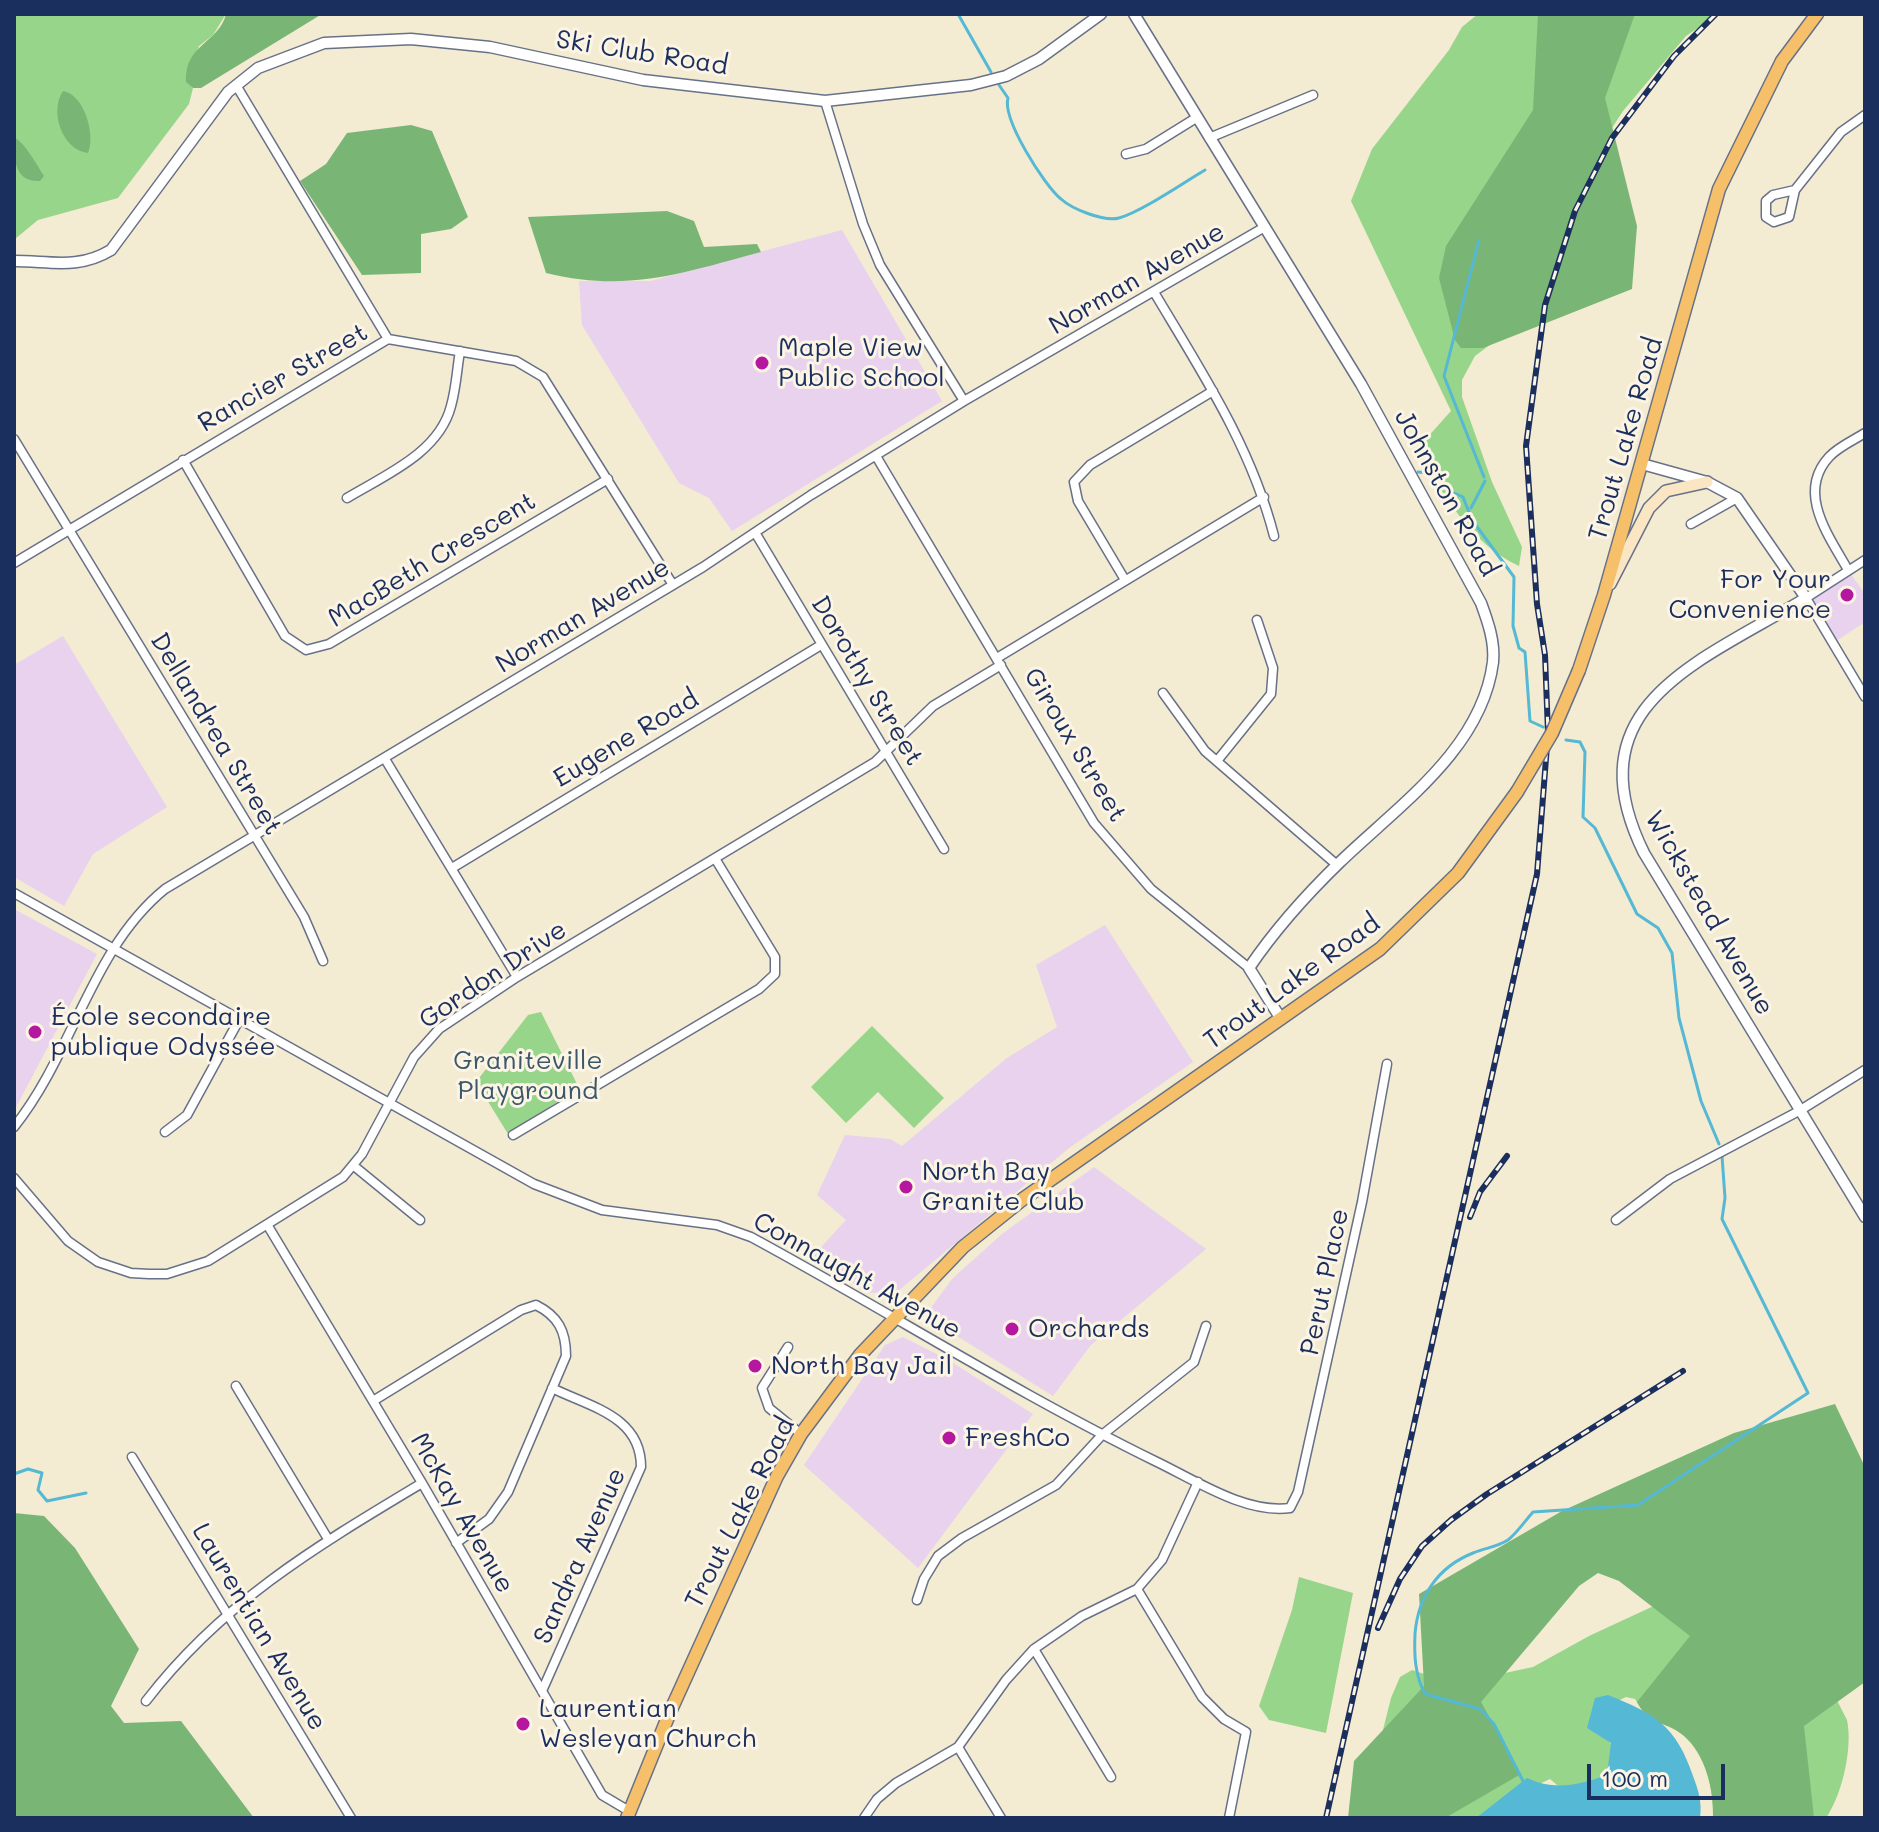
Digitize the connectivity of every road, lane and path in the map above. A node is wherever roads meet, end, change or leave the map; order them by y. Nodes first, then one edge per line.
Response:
1 (1101, 14) edge
2 (1134, 14) edge
3 (1817, 14) edge
4 (236, 85) junction
5 (1313, 95) dead end
6 (825, 101) junction
7 (1865, 115) edge
8 (1196, 118) junction
9 (1209, 138) junction
10 (1126, 154) dead end
11 (1795, 190) junction
12 (1263, 228) junction
13 (14, 261) edge
14 (1154, 292) junction
15 (388, 339) junction
16 (460, 351) junction
17 (1213, 391) junction
18 (964, 401) junction
19 (1865, 433) edge
20 (14, 439) edge
21 (876, 456) junction
22 (183, 460) junction
23 (1642, 464) junction
24 (608, 479) junction
25 (1707, 482) junction
26 (1264, 497) junction
27 (347, 498) dead end
28 (1737, 498) junction
29 (1691, 524) dead end
30 (68, 530) junction
31 (756, 534) junction
32 (1274, 536) dead end
33 (1865, 560) edge
34 (14, 563) edge
35 (1848, 570) junction
36 (1125, 580) junction
37 (673, 585) junction
38 (1604, 595) junction
39 (1806, 598) junction
40 (1257, 620) dead end
41 (821, 645) junction
42 (999, 662) junction
43 (1163, 693) dead end
44 (1865, 697) edge
45 (886, 752) junction
46 (385, 759) junction
47 (1217, 761) junction
48 (254, 833) junction
49 (944, 849) dead end
50 (716, 860) junction
51 (1337, 865) junction
52 (452, 868) junction
53 (14, 893) edge
54 (115, 947) junction
55 (323, 961) dead end
56 (1249, 968) junction
57 (517, 977) junction
58 (240, 1018) junction
59 (1281, 1019) junction
60 (1387, 1064) dead end
61 (1865, 1070) edge
62 (387, 1105) junction
63 (1799, 1111) junction
64 (14, 1127) edge
65 (165, 1132) dead end
66 (513, 1135) dead end
67 (354, 1166) junction
68 (14, 1178) edge
69 (1865, 1217) edge
70 (420, 1220) dead end
71 (1616, 1220) dead end
72 (268, 1226) junction
73 (894, 1318) junction
74 (1206, 1326) dead end
75 (788, 1347) dead end
76 (236, 1386) dead end
77 (552, 1388) junction
78 (373, 1401) junction
79 (801, 1434) junction
80 (1102, 1435) junction
81 (132, 1457) dead end
82 (1198, 1482) junction
83 (422, 1483) junction
84 (1293, 1505) joint
85 (328, 1539) junction
86 (456, 1543) junction
87 (1137, 1589) junction
88 (917, 1600) dead end
89 (227, 1613) junction
90 (1034, 1649) junction
91 (542, 1691) junction
92 (146, 1701) dead end
93 (958, 1747) junction
94 (1111, 1777) dead end
95 (628, 1815) edge
96 (351, 1818) edge
97 (864, 1818) edge
98 (1001, 1818) edge
99 (1229, 1818) edge

1 - 6 street, Ski Club Road
2 - 8 street, Johnston Road
3 - 23 main road, Trout Lake Road
4 - 6 street, Ski Club Road
4 - 13 street, Ski Club Road
4 - 15 street
5 - 9 street
6 - 18 street
7 - 11 street
8 - 9 street, Johnston Road
8 - 10 street
9 - 12 street, Johnston Road
11 - 11 street
12 - 14 street, Norman Avenue
12 - 51 street, Johnston Road
14 - 17 street
14 - 18 street, Norman Avenue
15 - 16 street, Rancier Street
15 - 22 street, Rancier Street
16 - 24 street, Rancier Street
16 - 27 street
17 - 26 street
17 - 36 street
18 - 21 street, Norman Avenue
19 - 35 street
20 - 30 street, Dellandrea Street
21 - 31 street, Norman Avenue
21 - 42 street, Giroux Street
22 - 24 street, MacBeth Crescent
22 - 30 street, Rancier Street
23 - 25 street
23 - 38 main road, Trout Lake Road
24 - 37 street, Rancier Street
25 - 28 street
25 - 38 main road
26 - 32 street
26 - 36 street, Gordon Drive
28 - 29 street
28 - 39 street
30 - 34 street, Rancier Street
30 - 48 street, Dellandrea Street
31 - 37 street, Norman Avenue
31 - 41 street, Dorothy Street
33 - 35 street, Wickstead Avenue
35 - 39 street, Wickstead Avenue
36 - 42 street, Gordon Drive
37 - 46 street, Norman Avenue
38 - 59 main road, Trout Lake Road, bridge
39 - 44 street
39 - 63 street, Wickstead Avenue
40 - 47 street
41 - 45 street, Dorothy Street
41 - 52 street, Eugene Road
42 - 45 street, Gordon Drive
42 - 56 street, Giroux Street
43 - 47 street
45 - 49 street, Dorothy Street
45 - 50 street, Gordon Drive
46 - 48 street, Norman Avenue
46 - 52 street
47 - 51 street
48 - 54 street, Norman Avenue
48 - 55 street, Dellandrea Street
50 - 57 street, Gordon Drive
50 - 66 street
51 - 56 street, Johnston Road
52 - 57 street
53 - 54 street, Connaught Avenue
54 - 58 street, Connaught Avenue
54 - 64 street, Norman Avenue
56 - 59 street, Giroux Street
57 - 62 street, Gordon Drive
58 - 62 street, Connaught Avenue
58 - 65 street
59 - 73 main road, Trout Lake Road
60 - 84 street, Perut Place
61 - 63 street
62 - 67 street, Gordon Drive
62 - 73 street, Connaught Avenue
63 - 69 street, Wickstead Avenue
63 - 71 street
67 - 70 street
67 - 72 street, Gordon Drive
68 - 72 street, Gordon Drive
72 - 78 street, McKay Avenue
73 - 79 main road, Trout Lake Road
73 - 80 street, Connaught Avenue
74 - 80 street
75 - 79 street
76 - 85 street
77 - 78 street
77 - 86 street
77 - 91 street, Sandra Avenue
78 - 83 street, McKay Avenue
79 - 95 main road, Trout Lake Road
80 - 82 street, Connaught Avenue
80 - 88 street
81 - 89 street, Laurentian Avenue
82 - 84 street, Connaught Avenue
82 - 87 street
83 - 85 street
83 - 86 street, McKay Avenue
85 - 89 street
86 - 91 street, McKay Avenue
87 - 90 street
87 - 99 street
89 - 92 street
89 - 96 street, Laurentian Avenue
90 - 93 street
90 - 94 street
91 - 95 street, McKay Avenue
93 - 97 street
93 - 98 street

